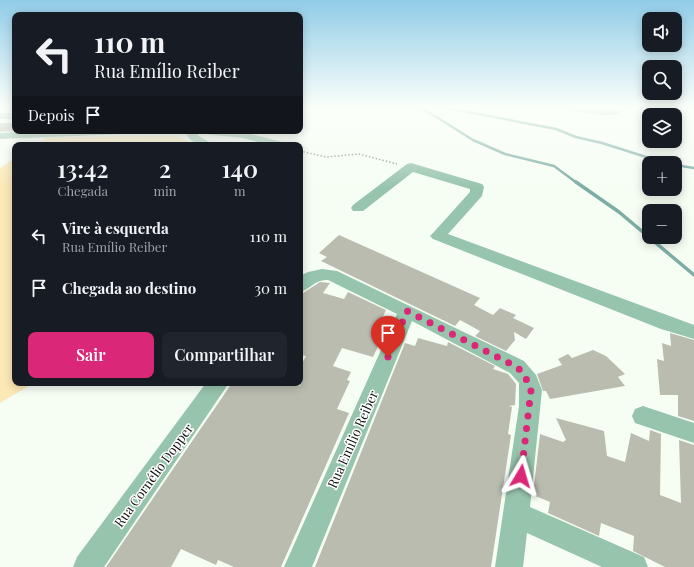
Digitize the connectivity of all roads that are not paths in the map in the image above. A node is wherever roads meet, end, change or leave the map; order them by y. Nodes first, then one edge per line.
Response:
1 (38, 134) edge
2 (238, 134) edge
3 (193, 135) edge
4 (0, 136) edge
5 (204, 142) edge
6 (235, 142) edge
7 (270, 142) edge
8 (358, 208) dead end
9 (303, 284) edge
10 (407, 311) junction
11 (694, 332) edge
12 (215, 386) edge
13 (643, 416) dead end
14 (694, 432) edge
15 (516, 514) junction
16 (87, 567) edge
17 (298, 567) edge
18 (510, 567) edge
19 (634, 567) edge

1 - 4 street
2 - 7 street
3 - 5 street
3 - 6 street
8 - 11 street
9 - 10 street
10 - 15 street
10 - 17 street, Rua Emílio Reiber
12 - 16 street, Rua Cornélio Dopper
13 - 14 street
15 - 18 street
15 - 19 street

